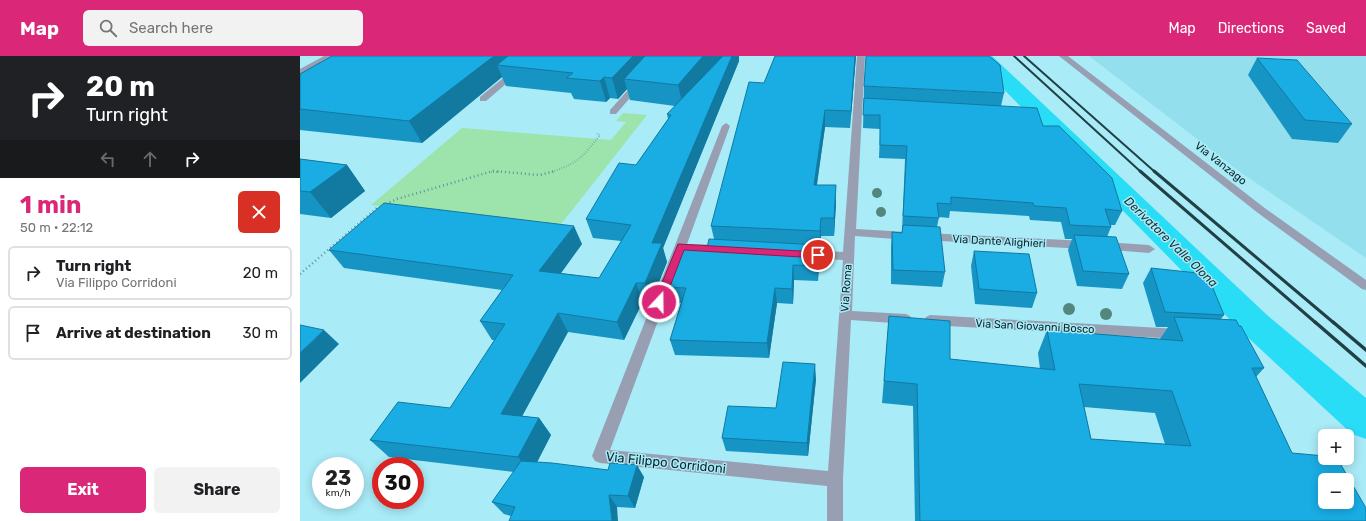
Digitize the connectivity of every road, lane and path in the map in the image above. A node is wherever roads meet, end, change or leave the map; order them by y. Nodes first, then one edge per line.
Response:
1 (329, 56) edge
2 (534, 56) edge
3 (861, 56) edge
4 (1063, 56) edge
5 (300, 72) edge
6 (642, 78) edge
7 (483, 99) dead end
8 (613, 112) dead end
9 (726, 126) dead end
10 (596, 133) dead end
11 (850, 232) junction
12 (680, 246) junction
13 (1149, 249) dead end
14 (734, 250) edge
15 (795, 253) edge
16 (848, 256) junction
17 (300, 274) edge
18 (1366, 286) edge
19 (845, 315) junction
20 (1193, 335) edge
21 (835, 479) junction
22 (835, 521) edge

1 - 5 street
2 - 7 street
3 - 11 street, Via Roma
4 - 18 street, Via Vanzago
6 - 8 street
9 - 12 street, Via Filippo Corridoni
10 - 17 path
11 - 13 street, Via Dante Alighieri
11 - 16 street, Via Roma
12 - 14 street
12 - 21 street, Via Filippo Corridoni
15 - 16 street
16 - 19 street, Via Roma
19 - 20 street, Via San Giovanni Bosco
19 - 21 street, Via Roma
21 - 22 street, Via Roma

